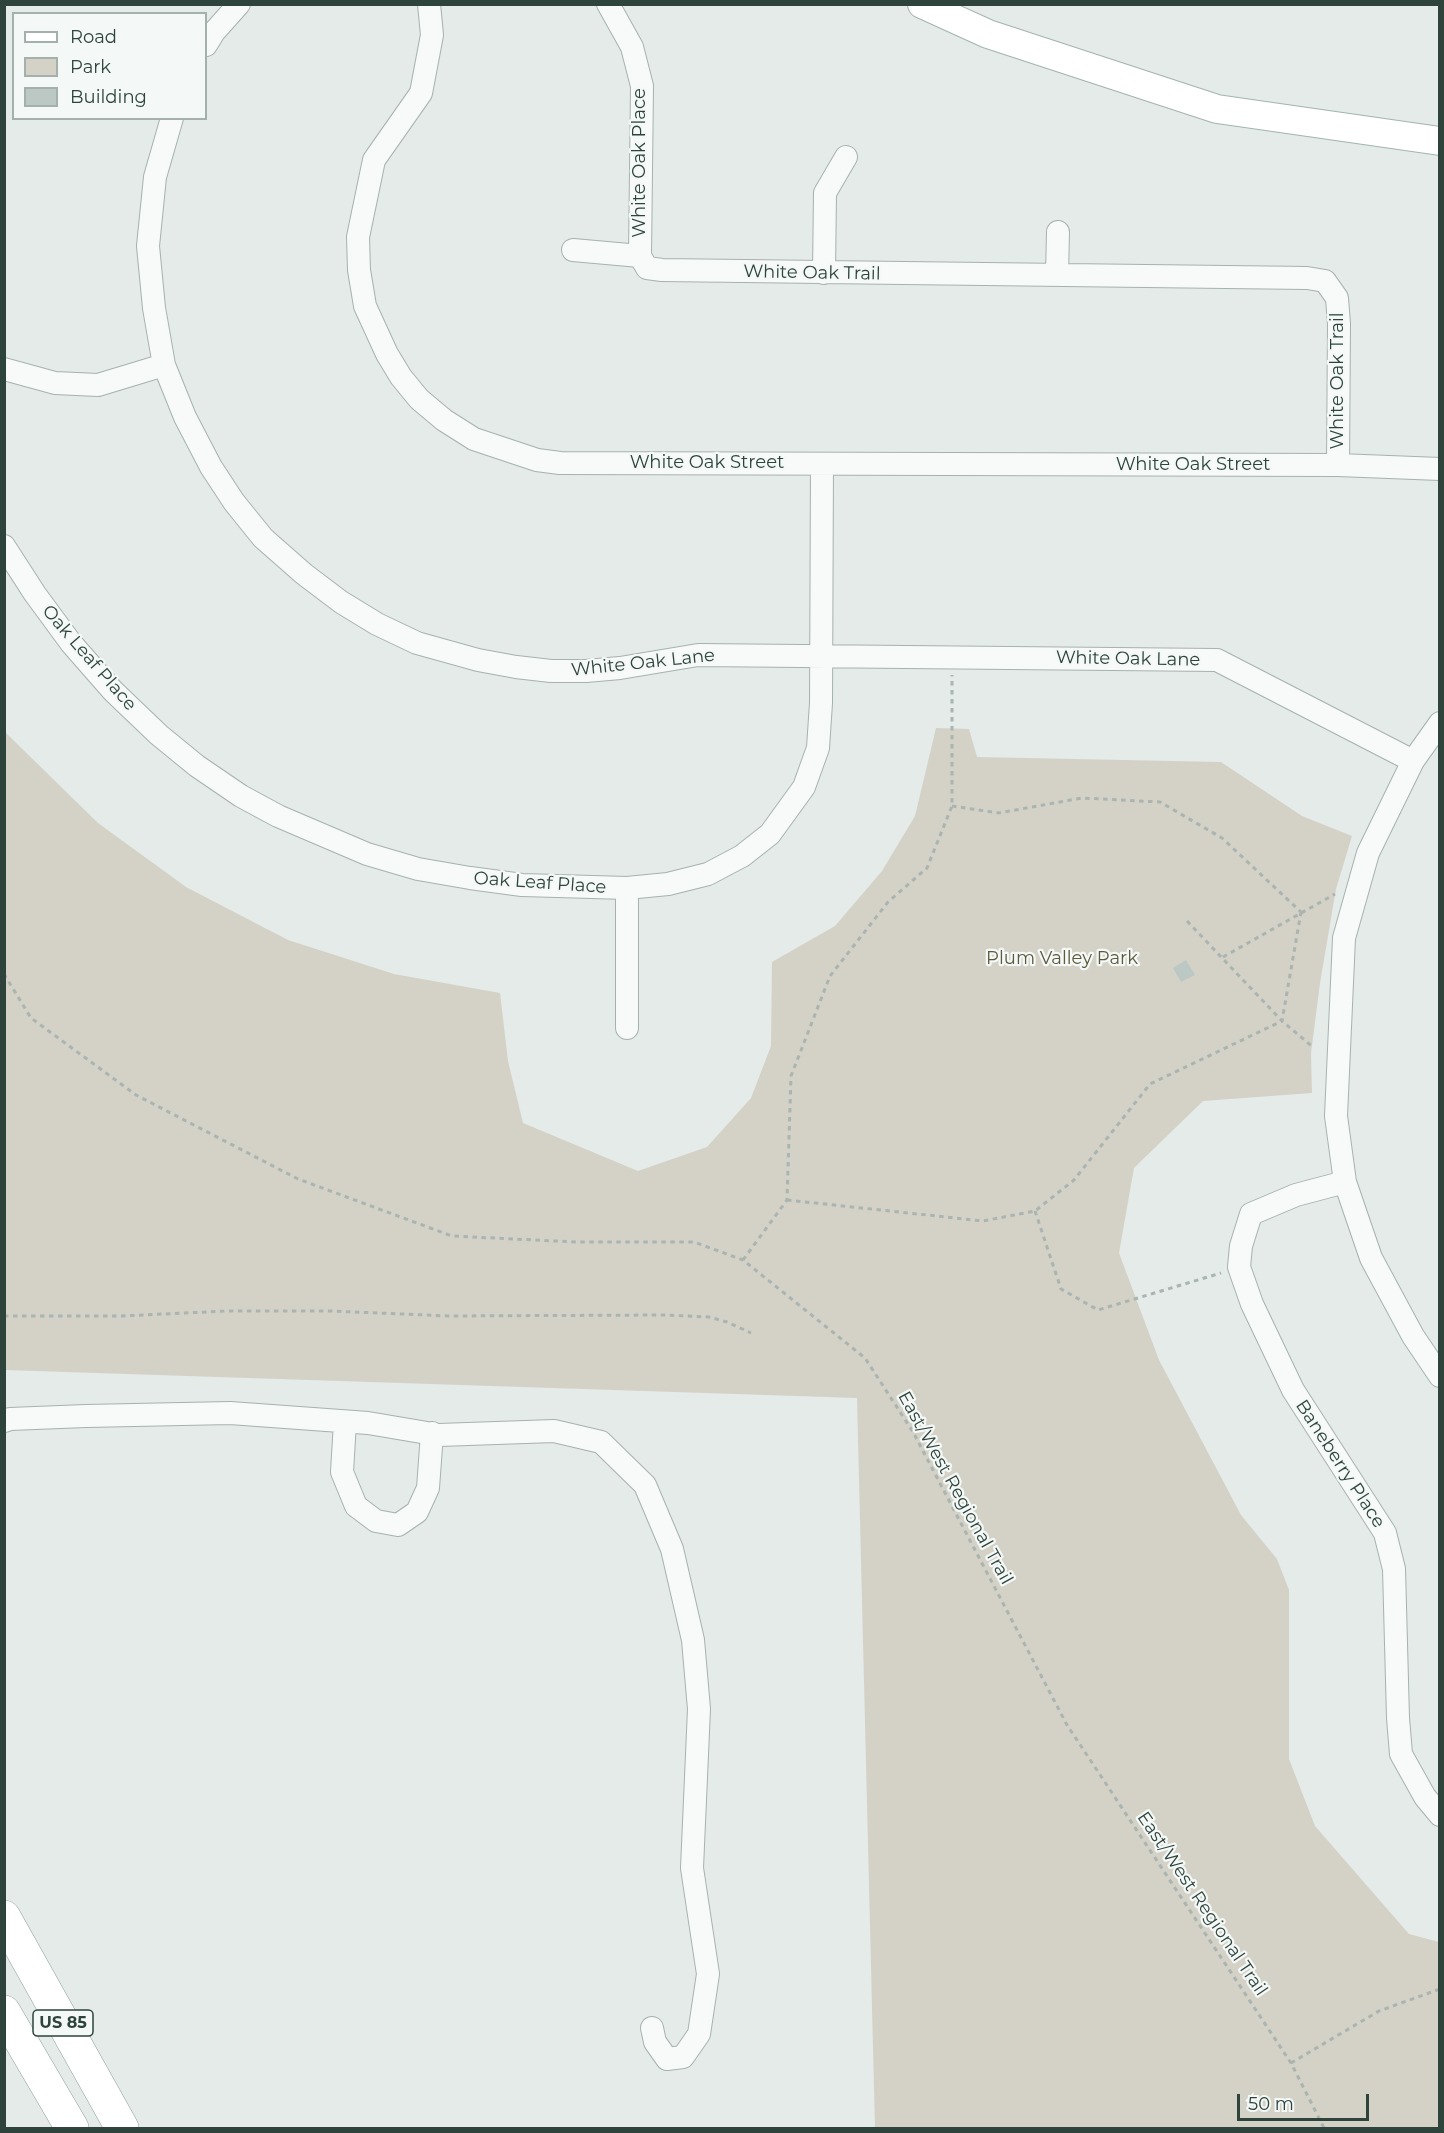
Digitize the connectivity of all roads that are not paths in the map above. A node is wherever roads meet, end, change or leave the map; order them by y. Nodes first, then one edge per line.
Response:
1 (239, 4) edge
2 (429, 4) edge
3 (608, 4) edge
4 (922, 4) edge
5 (207, 43) edge
6 (171, 120) edge
7 (1440, 141) edge
8 (846, 157) dead end
9 (1058, 232) dead end
10 (573, 250) dead end
11 (640, 256) junction
12 (824, 273) junction
13 (1057, 275) junction
14 (164, 365) junction
15 (4, 369) edge
16 (822, 464) junction
17 (1338, 465) junction
18 (1440, 469) edge
19 (4, 546) edge
20 (821, 657) junction
21 (1440, 723) edge
22 (1413, 761) junction
23 (627, 888) junction
24 (627, 1028) dead end
25 (1345, 1182) junction
26 (1440, 1376) edge
27 (4, 1421) edge
28 (345, 1422) junction
29 (432, 1433) junction
30 (1440, 1815) edge
31 (4, 1917) edge
32 (4, 2012) edge
33 (652, 2028) dead end
34 (72, 2128) edge
35 (122, 2128) edge

1 - 5 street
2 - 16 street, White Oak Street
3 - 11 street, White Oak Place
4 - 7 main road
6 - 14 street, White Oak Lane
8 - 12 street
9 - 13 street
10 - 11 street, White Oak Trail
11 - 12 street, White Oak Trail
12 - 13 street, White Oak Trail
13 - 17 street, White Oak Trail
14 - 15 street
14 - 20 street, White Oak Lane
16 - 17 street, White Oak Street
16 - 20 street, Oak Leaf Place
17 - 18 street, White Oak Street
19 - 23 street, Oak Leaf Place
20 - 22 street, White Oak Lane
20 - 23 street, Oak Leaf Place
21 - 22 street
22 - 25 street
23 - 24 street
25 - 26 street
25 - 30 street, Baneberry Place
27 - 28 street
28 - 29 street
28 - 29 street
29 - 33 street
31 - 35 highway, US 85
32 - 34 highway, US 85

